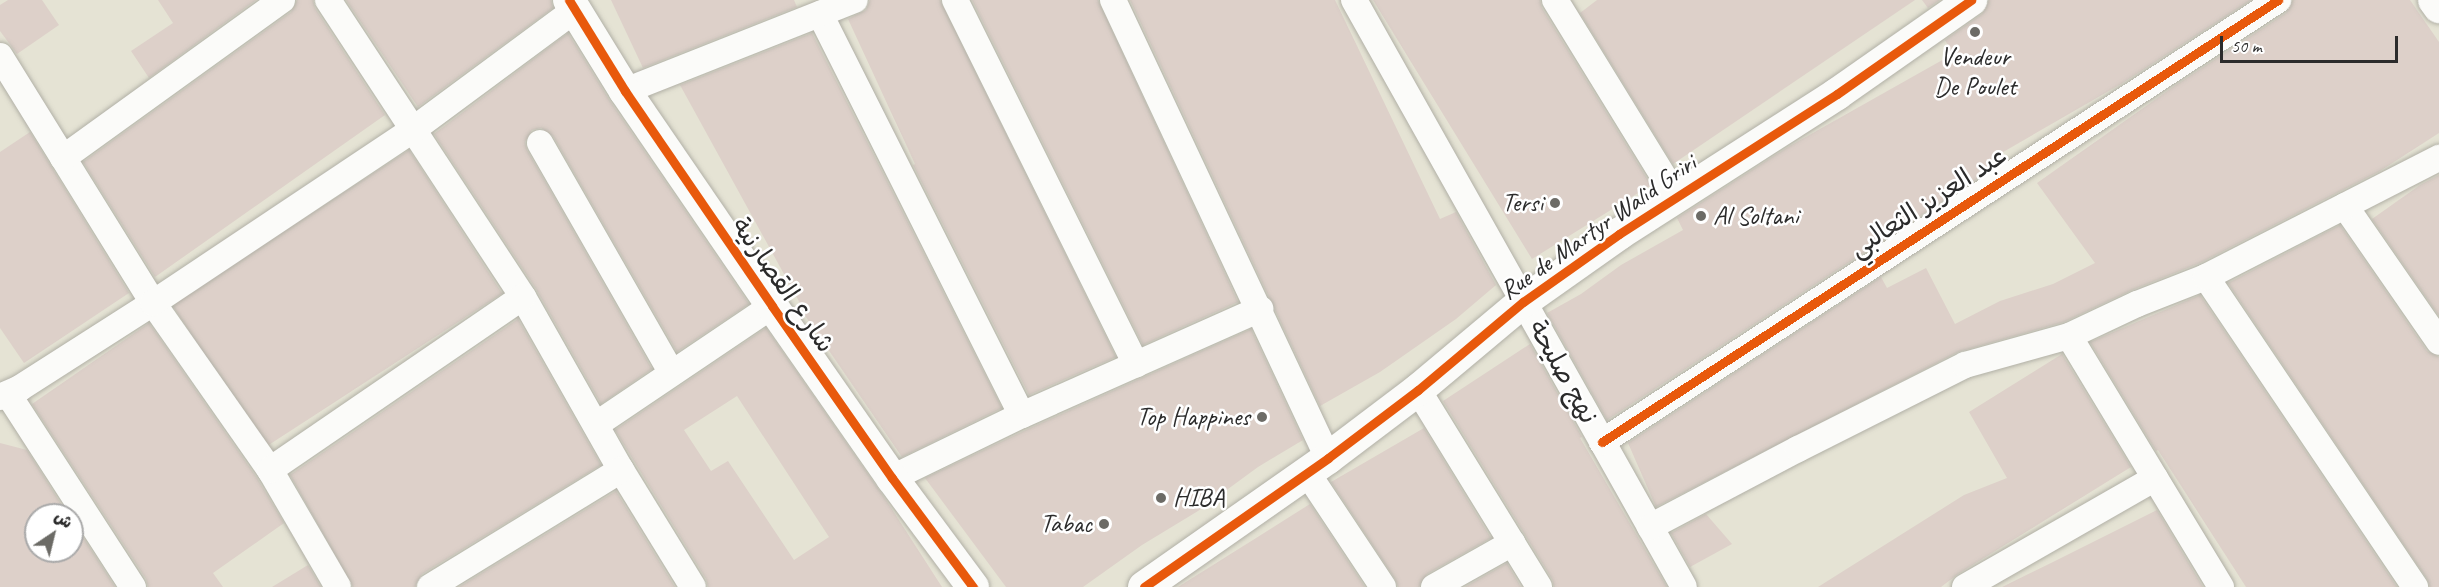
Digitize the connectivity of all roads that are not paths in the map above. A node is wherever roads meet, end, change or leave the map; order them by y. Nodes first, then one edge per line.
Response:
1 (282, 0) edge
2 (328, 0) edge
3 (855, 0) edge
4 (955, 0) edge
5 (1113, 0) edge
6 (1354, 0) edge
7 (1971, 0) edge
8 (2278, 0) edge
9 (2434, 0) edge
10 (1562, 3) edge
11 (572, 5) edge
12 (2439, 8) edge
13 (820, 14) junction
14 (0, 56) edge
15 (625, 92) junction
16 (414, 129) junction
17 (540, 142) dead end
18 (63, 158) junction
19 (2439, 158) edge
20 (1676, 196) junction
21 (2345, 206) junction
22 (2206, 277) junction
23 (523, 297) junction
24 (1523, 302) junction
25 (153, 303) junction
26 (772, 306) junction
27 (1260, 309) junction
28 (2069, 336) junction
29 (2439, 342) edge
30 (1136, 364) junction
31 (671, 372) junction
32 (1418, 390) junction
33 (4, 395) edge
34 (1022, 415) junction
35 (597, 424) junction
36 (1602, 442) junction
37 (1317, 465) junction
38 (270, 470) junction
39 (621, 470) junction
40 (892, 478) junction
41 (2155, 478) junction
42 (1650, 527) junction
43 (1512, 543) junction
44 (133, 587) edge
45 (338, 587) edge
46 (430, 587) edge
47 (693, 587) edge
48 (973, 587) edge
49 (1144, 587) edge
50 (1382, 587) edge
51 (1434, 587) edge
52 (1539, 587) edge
53 (1684, 587) edge
54 (1965, 587) edge
55 (2221, 587) edge
56 (2415, 587) edge

1 - 18 street
2 - 16 street
3 - 13 street
4 - 30 street
5 - 27 street
6 - 24 street, نهج صليحة
7 - 20 street, Rue de Martyr Walid Griri
8 - 36 street, عبد العزيز الثعالبي
9 - 12 street
10 - 20 street
11 - 15 street, شارع القصارنية
11 - 16 street
13 - 15 street
13 - 34 street
14 - 18 street
15 - 26 street, شارع القصارنية
16 - 23 street
16 - 25 street
17 - 31 street
18 - 25 street
19 - 21 street
20 - 24 street, Rue de Martyr Walid Griri
21 - 22 street
21 - 29 street
22 - 28 street
22 - 56 street
23 - 35 street
23 - 38 street
24 - 32 street, Rue de Martyr Walid Griri
24 - 36 street, نهج صليحة
25 - 33 street
25 - 38 street
26 - 31 street
26 - 40 street, شارع القصارنية
27 - 30 street
27 - 37 street
28 - 41 street
28 - 42 street
30 - 34 street
31 - 35 street
32 - 37 street, Rue de Martyr Walid Griri
32 - 43 street
33 - 44 street
34 - 40 street
35 - 39 street
36 - 42 street, نهج صليحة
37 - 49 street, Rue de Martyr Walid Griri
37 - 50 street
38 - 45 street
39 - 46 street
39 - 47 street
40 - 48 street, شارع القصارنية
41 - 54 street
41 - 55 street
42 - 53 street, نهج صليحة
43 - 51 street
43 - 52 street

